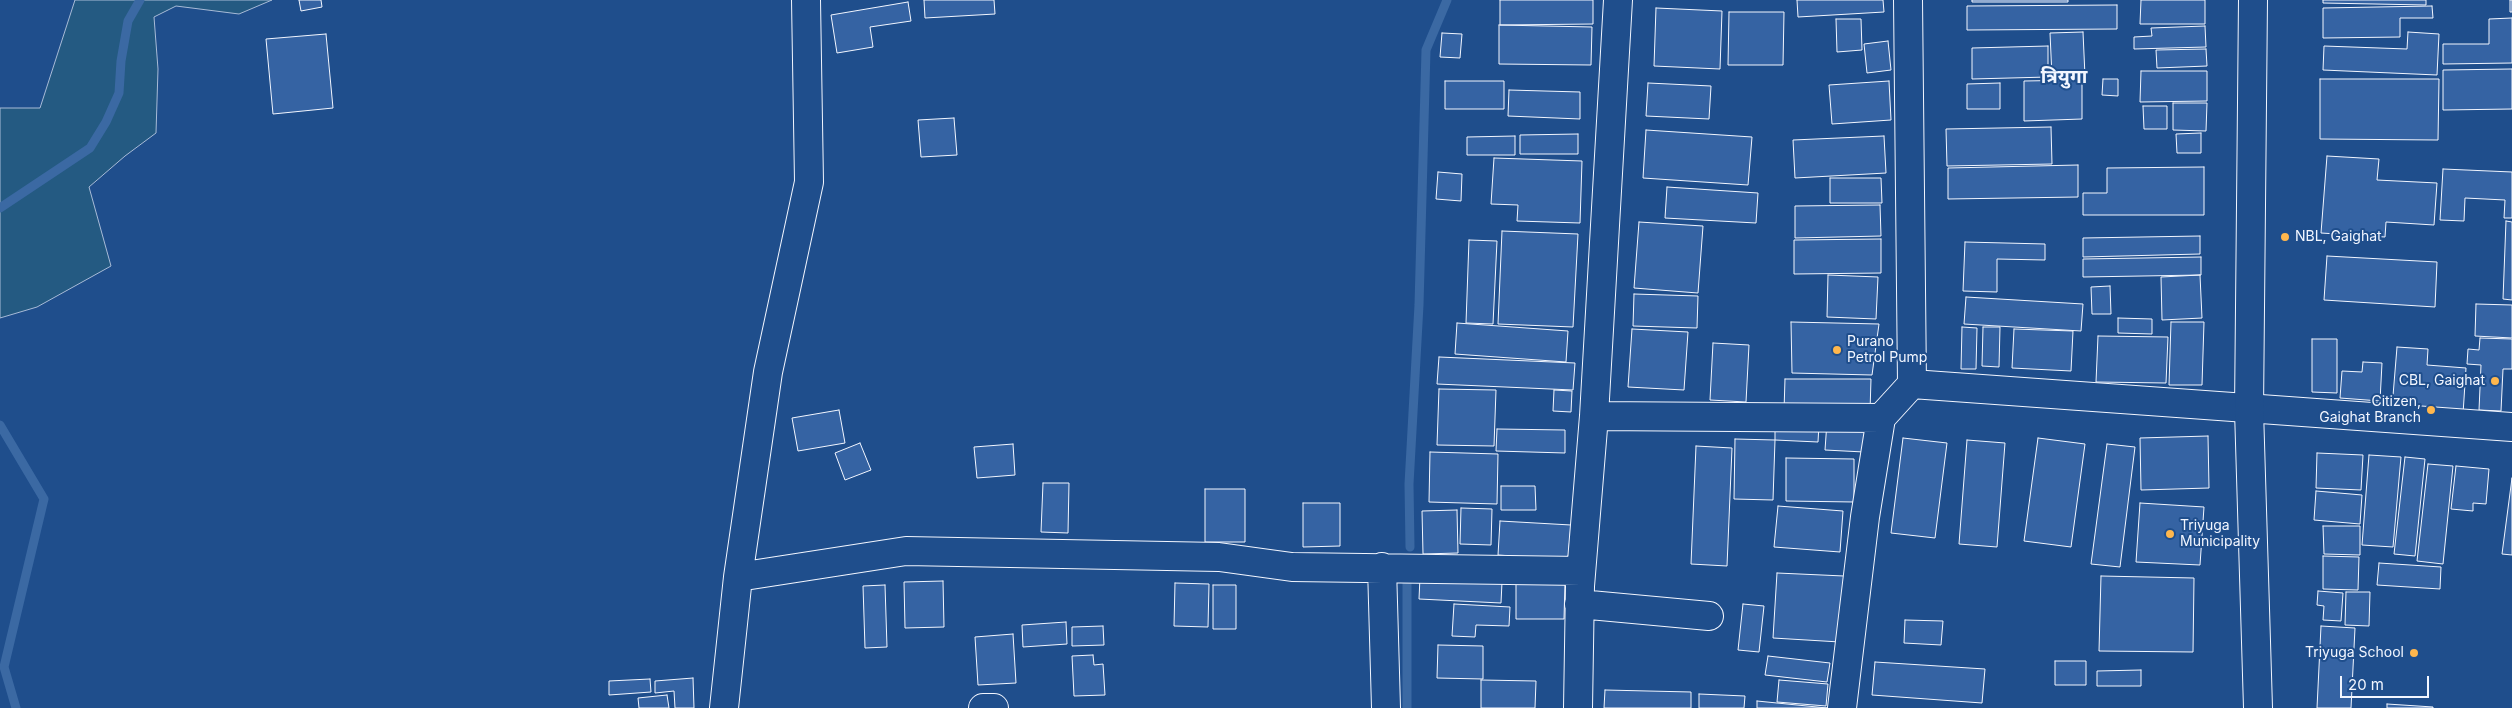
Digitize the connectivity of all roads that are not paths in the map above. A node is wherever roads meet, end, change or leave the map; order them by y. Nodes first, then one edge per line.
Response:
1 (806, 0) edge
2 (1618, 0) edge
3 (1908, 0) edge
4 (2254, 0) edge
5 (1912, 384) junction
6 (2249, 410) junction
7 (1594, 416) junction
8 (1881, 418) junction
9 (2512, 427) edge
10 (1382, 567) junction
11 (1581, 571) junction
12 (738, 577) junction
13 (1580, 604) junction
14 (1709, 616) dead end
15 (724, 708) edge
16 (983, 708) edge
17 (994, 708) edge
18 (1386, 708) edge
19 (1578, 708) edge
20 (1842, 708) edge
21 (2258, 708) edge

1 - 12 street
2 - 7 street
3 - 5 street
4 - 6 street
5 - 6 street
5 - 8 street
6 - 9 street
6 - 21 street
7 - 8 street
7 - 11 street
8 - 20 street
10 - 11 street
10 - 12 street
10 - 18 street
11 - 13 street
12 - 15 street
13 - 14 street
13 - 19 street
16 - 17 street

